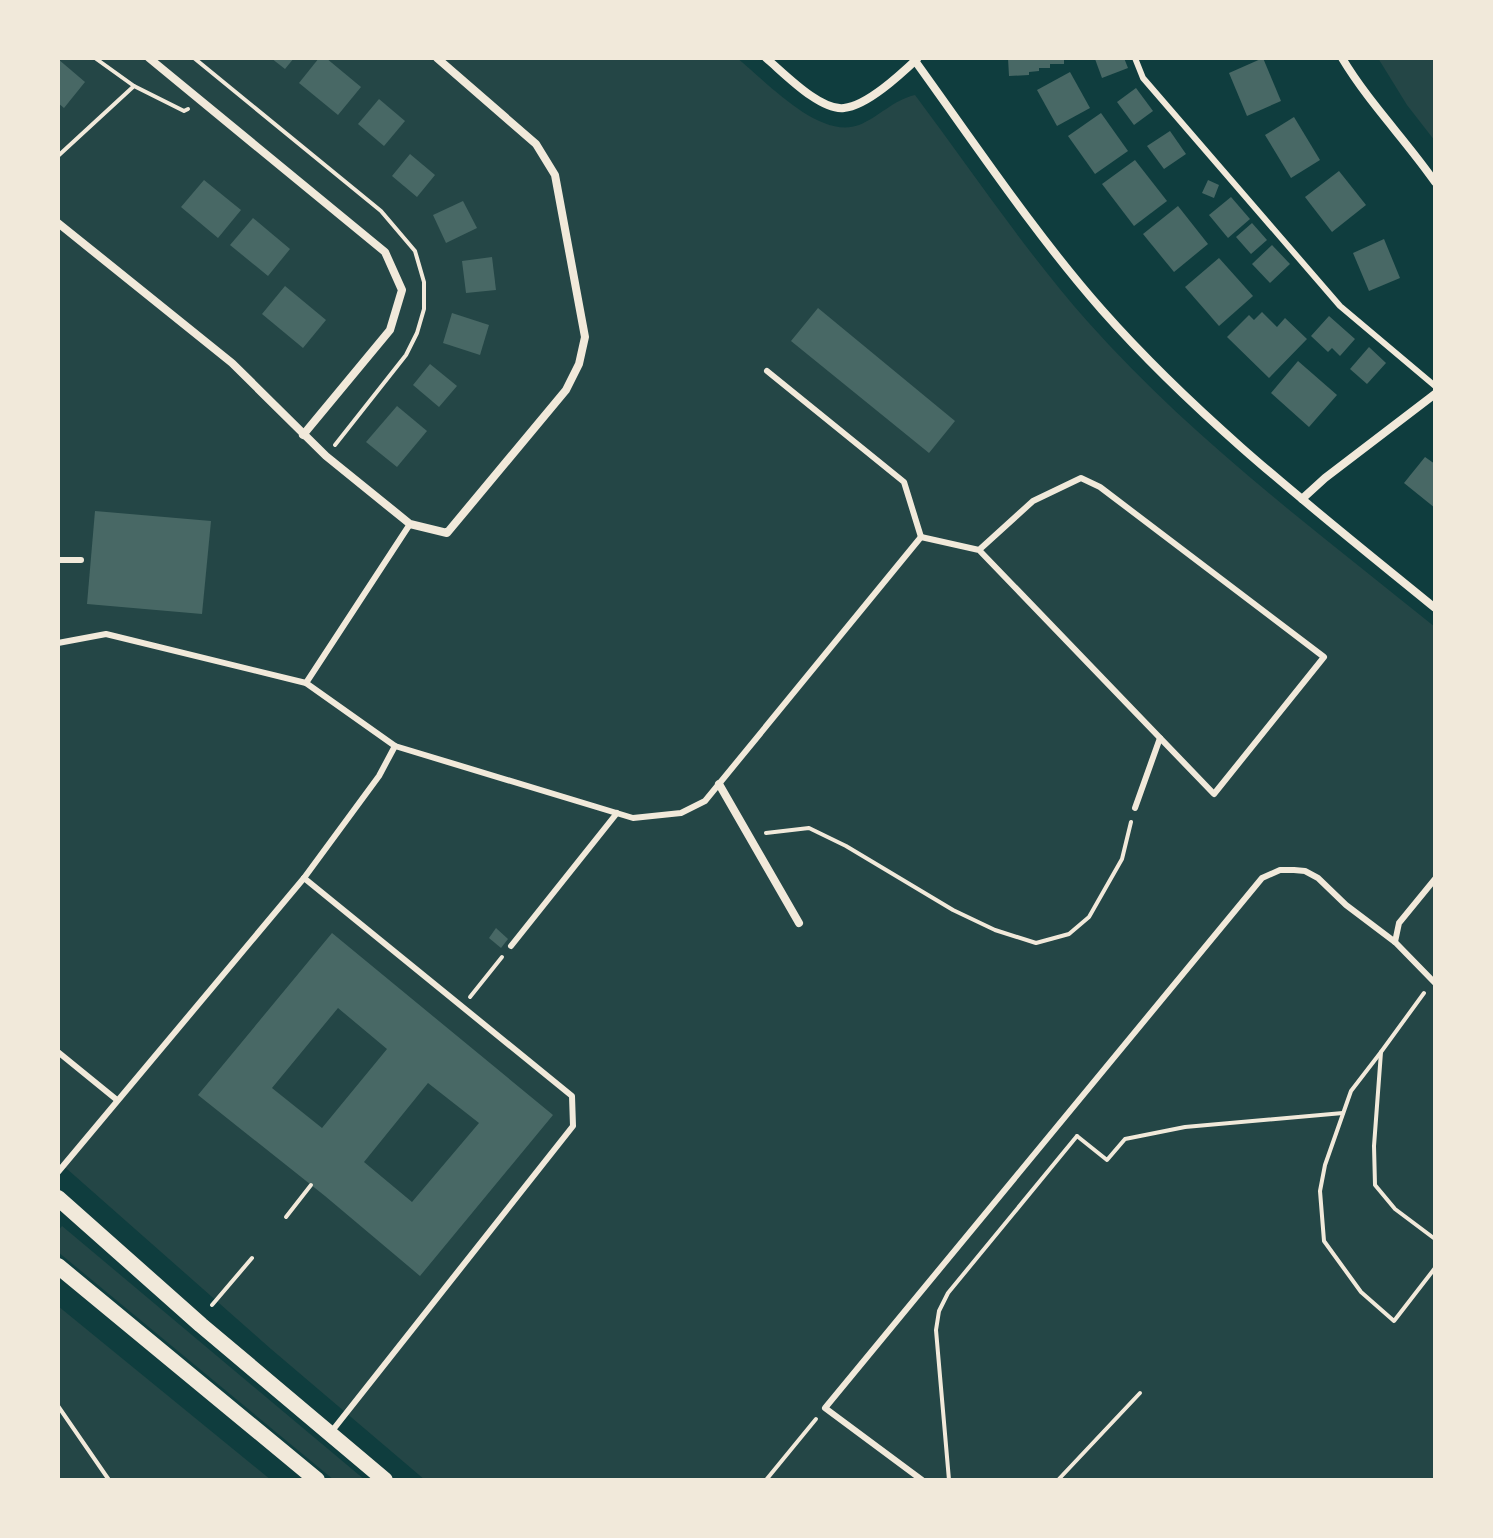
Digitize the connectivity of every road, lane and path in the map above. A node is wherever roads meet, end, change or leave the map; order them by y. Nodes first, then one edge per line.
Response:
1 (95, 58) edge
2 (149, 58) edge
3 (170, 58) edge
4 (194, 58) edge
5 (437, 58) edge
6 (766, 58) edge
7 (1135, 58) edge
8 (1342, 58) edge
9 (915, 59) edge
10 (162, 68) junction
11 (134, 86) junction
12 (200, 101) junction
13 (58, 156) edge
14 (1435, 182) edge
15 (58, 223) edge
16 (767, 371) dead end
17 (1435, 386) edge
18 (1435, 394) edge
19 (303, 435) junction
20 (326, 456) junction
21 (1302, 499) junction
22 (410, 524) junction
23 (921, 537) junction
24 (979, 550) junction
25 (58, 560) edge
26 (81, 560) dead end
27 (1435, 608) edge
28 (58, 643) edge
29 (306, 683) junction
30 (1160, 738) junction
31 (395, 746) junction
32 (719, 784) junction
33 (1135, 808) joint
34 (617, 813) junction
35 (748, 835) junction
36 (304, 878) junction
37 (1435, 879) edge
38 (799, 923) dead end
39 (1395, 942) junction
40 (511, 946) joint
41 (1435, 983) edge
42 (1425, 991) dead end
43 (462, 1006) junction
44 (58, 1052) edge
45 (1381, 1052) junction
46 (117, 1100) junction
47 (1343, 1113) junction
48 (1060, 1121) junction
49 (1077, 1136) junction
50 (58, 1172) edge
51 (311, 1185) dead end
52 (58, 1198) edge
53 (286, 1217) dead end
54 (1435, 1239) edge
55 (252, 1258) dead end
56 (58, 1266) edge
57 (1435, 1268) edge
58 (212, 1305) dead end
59 (1140, 1393) dead end
60 (58, 1406) edge
61 (825, 1408) junction
62 (329, 1434) junction
63 (109, 1480) edge
64 (317, 1480) edge
65 (385, 1480) edge
66 (766, 1480) edge
67 (922, 1480) edge
68 (949, 1480) edge
69 (1058, 1480) edge

1 - 11 path
2 - 10 street
3 - 10 street
4 - 20 path
5 - 22 street
6 - 9 street
7 - 17 lane
8 - 14 street
9 - 21 street
10 - 12 street
11 - 12 path
11 - 13 path
12 - 19 street
15 - 19 street
16 - 23 lane
18 - 21 street
19 - 20 street
20 - 22 street
21 - 27 street
22 - 29 lane
23 - 24 lane
23 - 32 lane
24 - 30 lane
24 - 30 lane
25 - 26 lane
28 - 29 lane
29 - 31 lane
30 - 33 lane
31 - 34 lane
31 - 36 lane
32 - 34 lane
32 - 35 street
33 - 35 path
34 - 40 lane
35 - 38 street
36 - 43 lane
36 - 46 lane
37 - 39 lane
39 - 41 lane
39 - 48 lane
40 - 43 path
42 - 45 path
43 - 62 lane
44 - 46 lane
45 - 47 path
45 - 54 path
46 - 50 lane
47 - 49 path
47 - 57 path
48 - 49 path
48 - 61 lane
49 - 68 path
51 - 53 path
52 - 62 main road
55 - 58 path
56 - 64 main road
59 - 69 path
60 - 63 path
61 - 66 path
61 - 67 lane
62 - 65 main road

